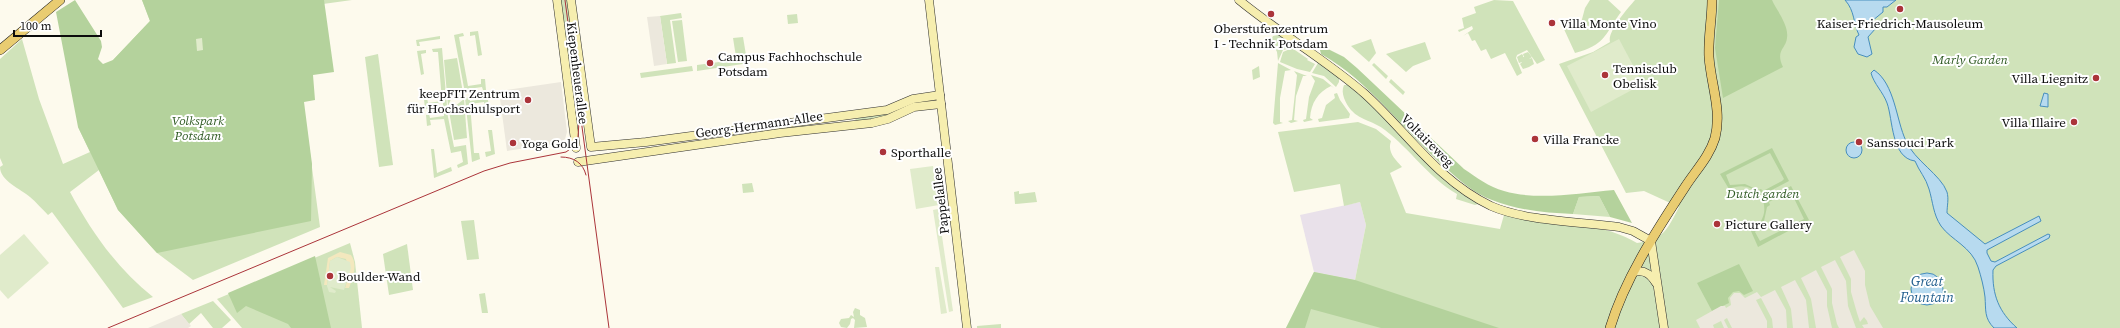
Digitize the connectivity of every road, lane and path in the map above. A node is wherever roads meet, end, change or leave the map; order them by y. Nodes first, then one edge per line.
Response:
1 (60, 0) edge
2 (557, 0) edge
3 (571, 0) edge
4 (928, 0) edge
5 (1239, 0) edge
6 (1712, 0) edge
7 (0, 50) edge
8 (940, 95) junction
9 (941, 104) junction
10 (591, 147) joint
11 (576, 148) dead end
12 (578, 162) dead end
13 (1651, 241) junction
14 (1634, 272) junction
15 (1657, 284) junction
16 (967, 328) edge
17 (1610, 328) edge
18 (1664, 328) edge

1 - 7 main road
2 - 11 street, Kiepenheuerallee
3 - 10 street, Kiepenheuerallee
4 - 8 street, Pappelallee
5 - 13 street, Voltaireweg
6 - 13 main road
8 - 9 street, Pappelallee
8 - 10 street, Georg-Hermann-Allee
9 - 12 street, Georg-Hermann-Allee
9 - 16 street, Pappelallee
13 - 14 main road
13 - 15 street
14 - 15 street
14 - 17 main road
15 - 18 street

